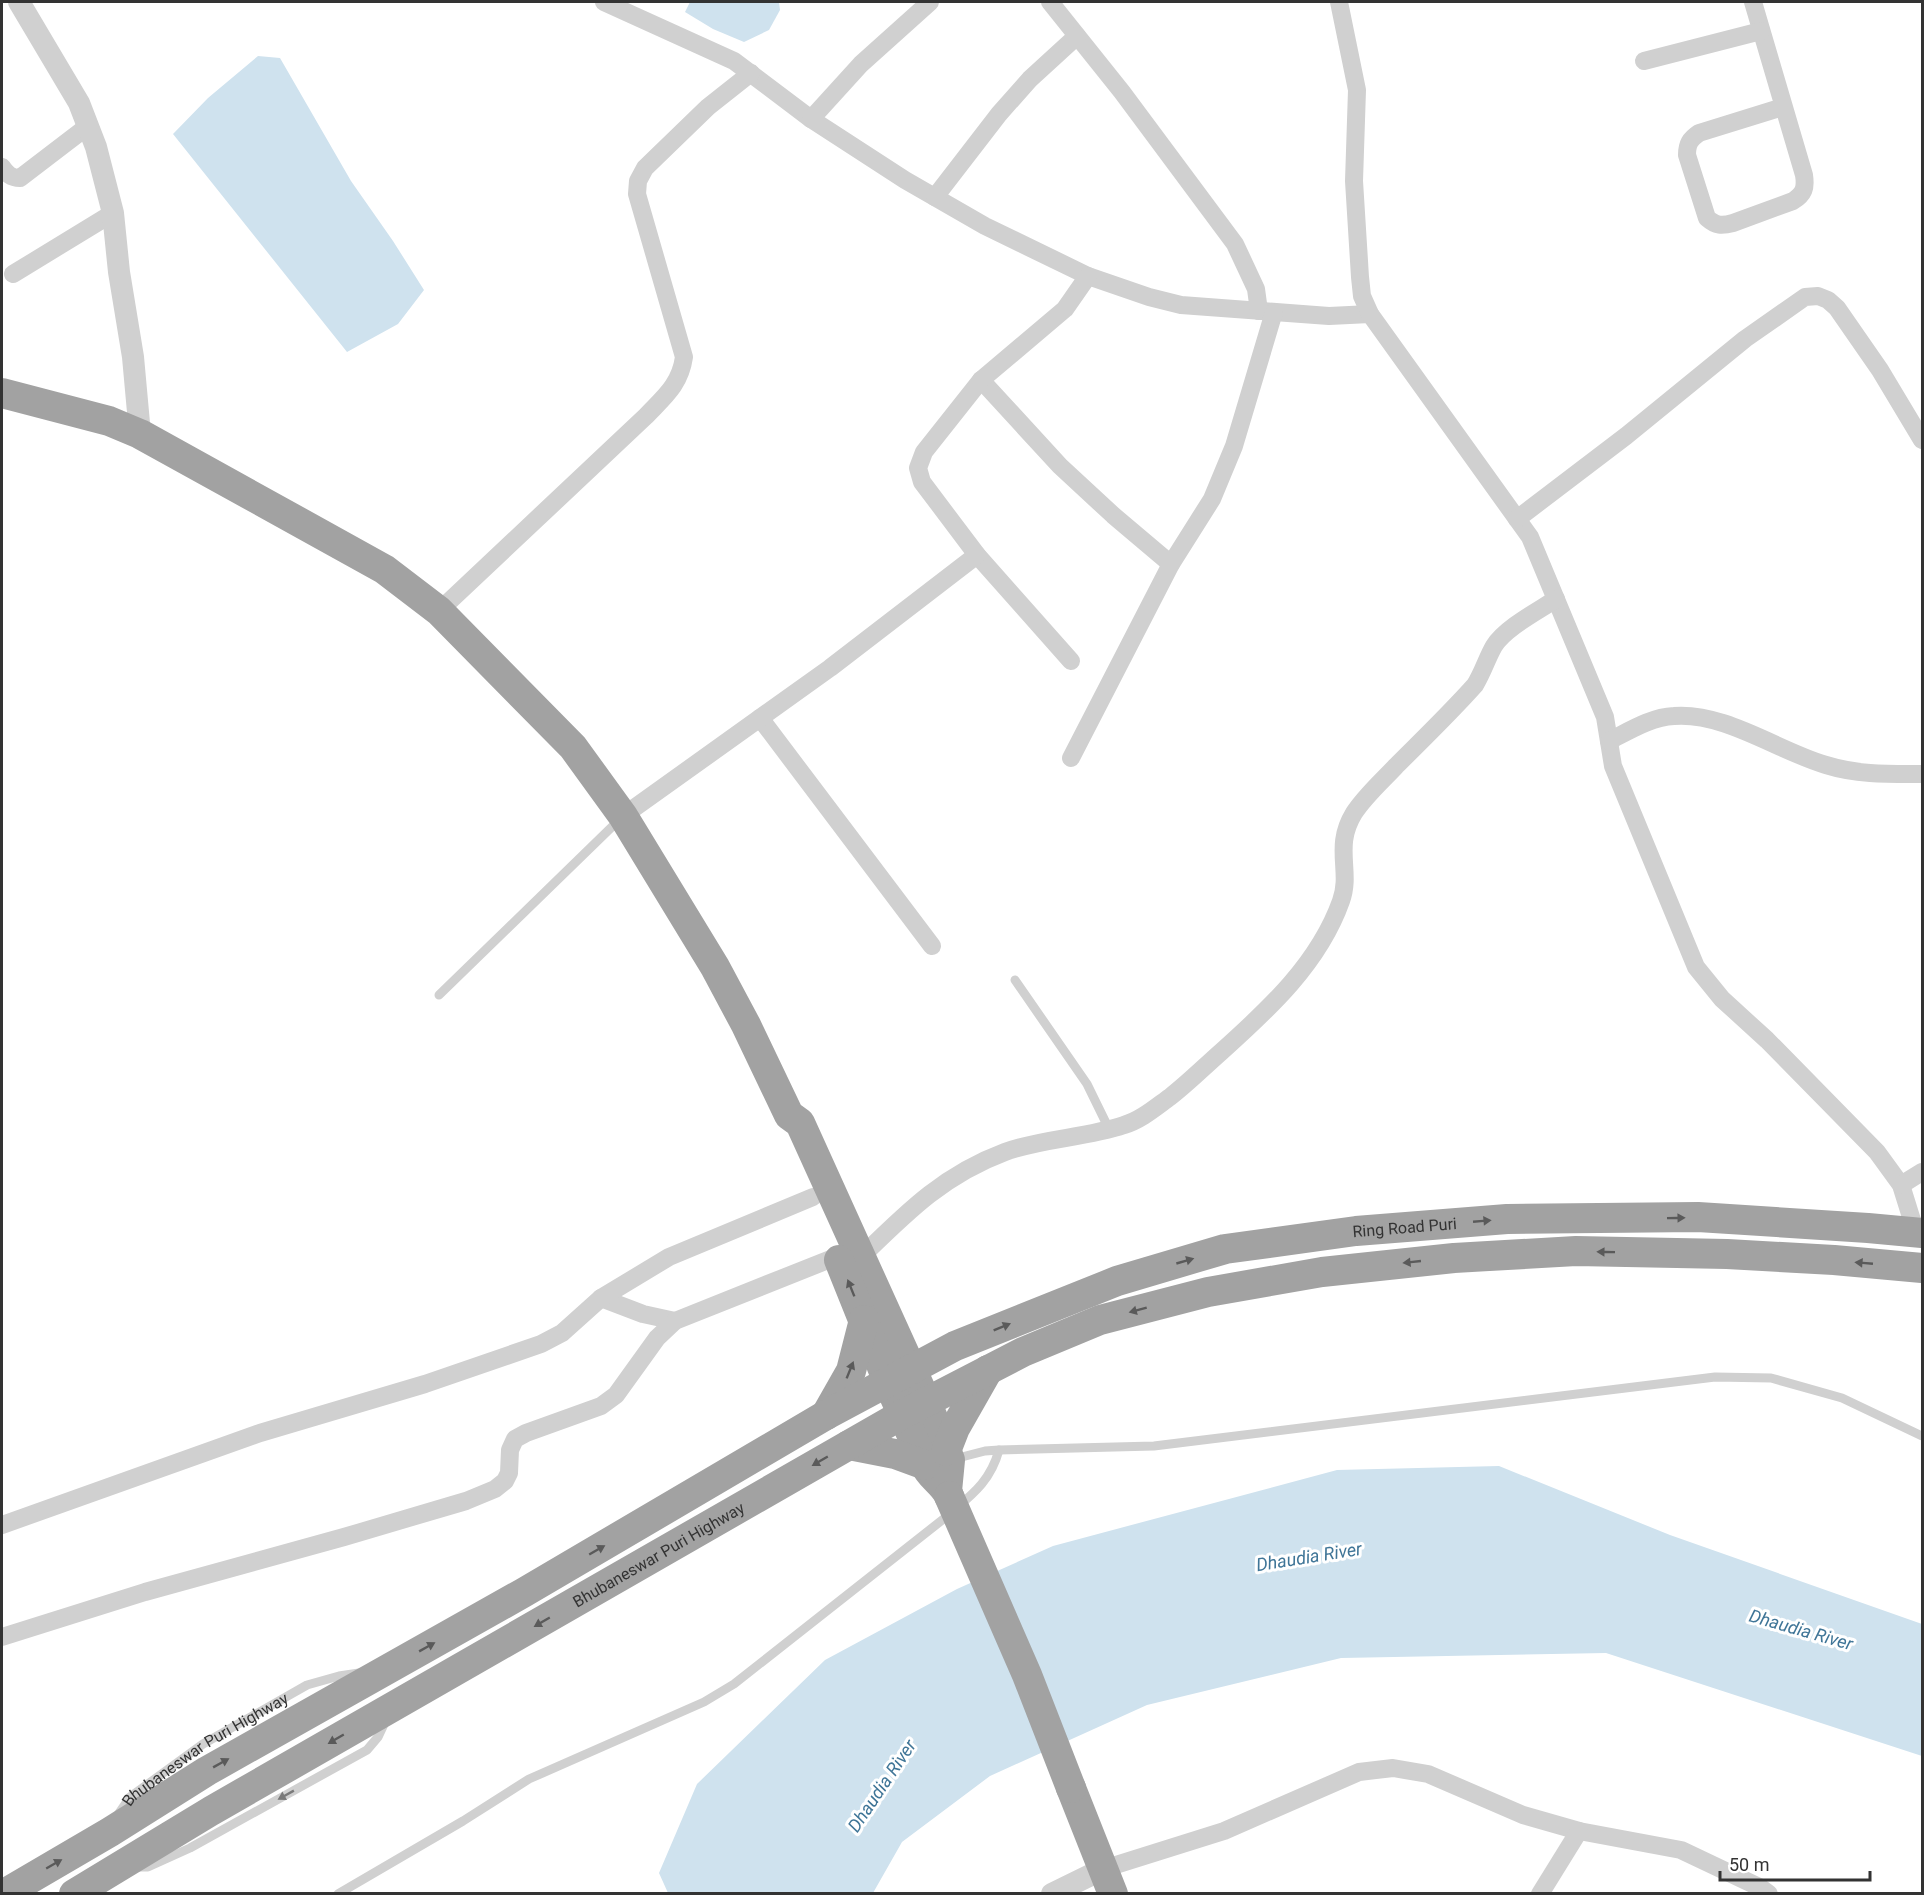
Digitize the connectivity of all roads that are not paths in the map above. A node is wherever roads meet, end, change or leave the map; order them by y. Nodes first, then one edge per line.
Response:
1 (19, 2) edge
2 (604, 2) edge
3 (930, 2) edge
4 (1050, 2) edge
5 (1339, 2) edge
6 (1753, 2) edge
7 (1761, 32) junction
8 (1077, 36) junction
9 (1644, 61) dead end
10 (750, 73) junction
11 (1783, 107) junction
12 (811, 119) junction
13 (88, 126) junction
14 (2, 167) edge
15 (934, 197) junction
16 (113, 213) junction
17 (13, 274) dead end
18 (1088, 276) junction
19 (1267, 312) junction
20 (1370, 314) junction
21 (981, 380) junction
22 (2, 393) edge
23 (140, 434) junction
24 (1923, 440) edge
25 (1517, 519) junction
26 (977, 555) junction
27 (1171, 564) junction
28 (1556, 599) junction
29 (439, 611) junction
30 (1071, 662) dead end
31 (760, 718) junction
32 (1609, 741) junction
33 (1071, 758) dead end
34 (1923, 774) edge
35 (623, 816) junction
36 (932, 946) dead end
37 (1015, 981) dead end
38 (439, 995) dead end
39 (789, 1114) junction
40 (1109, 1129) junction
41 (1923, 1172) edge
42 (1902, 1185) junction
43 (813, 1197) junction
44 (1919, 1233) edge
45 (849, 1257) junction
46 (1923, 1268) edge
47 (601, 1299) junction
48 (874, 1317) junction
49 (675, 1321) junction
50 (955, 1346) junction
51 (988, 1370) junction
52 (899, 1376) junction
53 (914, 1408) junction
54 (826, 1415) junction
55 (1923, 1436) edge
56 (849, 1445) junction
57 (999, 1450) junction
58 (940, 1459) junction
59 (2, 1525) edge
60 (2, 1637) edge
61 (1579, 1831) junction
62 (1108, 1881) edge
63 (4, 1893) edge
64 (74, 1893) edge
65 (338, 1893) edge
66 (1052, 1893) edge
67 (1540, 1893) edge
68 (1769, 1893) edge

1 - 13 street
2 - 10 street
3 - 12 street
4 - 8 street
5 - 20 street
6 - 7 street
7 - 9 street
7 - 11 street
8 - 15 street
8 - 19 street
10 - 12 street
10 - 29 street
11 - 11 street
12 - 15 street
13 - 14 street
13 - 16 street
15 - 18 street
16 - 17 street
16 - 23 street
18 - 19 street
18 - 21 street
19 - 20 street
19 - 27 street
20 - 25 street
21 - 26 street
21 - 27 street
22 - 23 highway
23 - 29 highway
24 - 25 street
25 - 28 street
26 - 30 street
26 - 31 street
27 - 33 street
28 - 32 street
28 - 40 street
29 - 35 highway
31 - 35 street
31 - 36 street
32 - 34 street
32 - 42 street
35 - 38 lane
35 - 39 highway
37 - 40 lane
39 - 43 highway
39 - 45 highway
40 - 45 street
41 - 42 street
42 - 44 street
43 - 45 highway
43 - 47 street
50 -> 44 highway, Ring Road Puri
45 - 48 highway
45 - 49 street
46 -> 51 highway, Ring Road Puri
47 - 49 street
47 - 59 street
48 - 50 highway
48 - 52 highway
54 -> 48 highway
49 - 60 street
50 - 52 highway, Ring Road Puri
51 - 53 highway, Ring Road Puri
51 - 58 highway
52 - 53 highway
52 - 54 highway, Bhubaneswar Puri Highway
53 - 56 highway, Bhubaneswar Puri Highway
53 - 58 highway
63 -> 54 highway, Bhubaneswar Puri Highway
55 - 57 lane
56 - 58 highway
56 -> 64 highway, Bhubaneswar Puri Highway
57 - 58 lane
57 - 65 lane
58 - 62 highway, bridge
61 - 62 street
61 - 67 street
61 - 68 street
62 - 66 street

